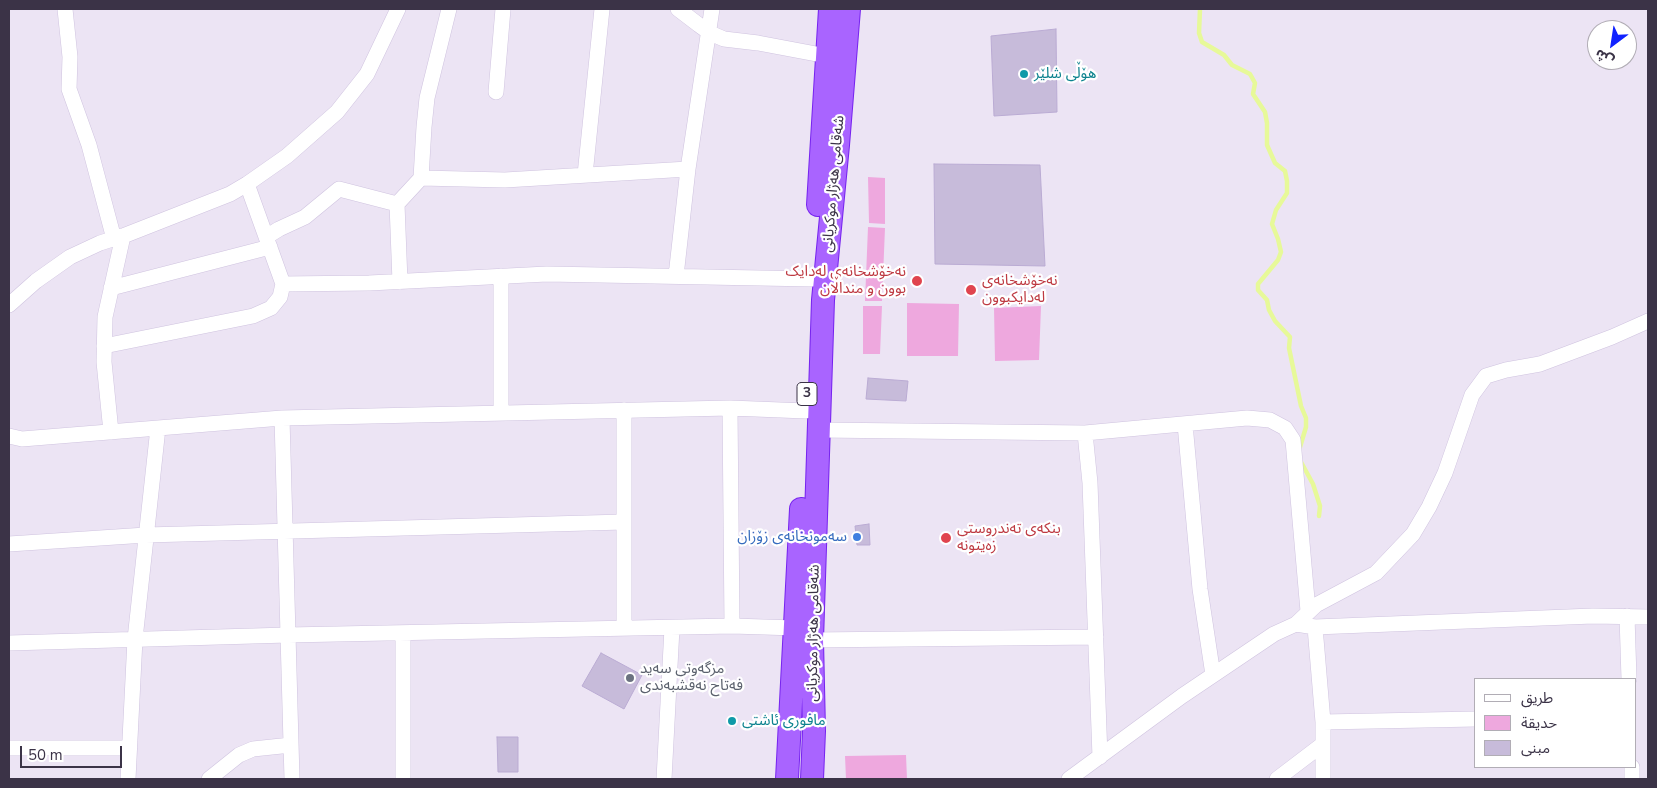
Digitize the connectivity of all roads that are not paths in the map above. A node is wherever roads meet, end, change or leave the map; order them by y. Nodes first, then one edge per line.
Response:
1 (65, 9) edge
2 (398, 9) edge
3 (449, 9) edge
4 (503, 9) edge
5 (602, 9) edge
6 (678, 9) edge
7 (712, 9) edge
8 (830, 9) edge
9 (849, 9) edge
10 (710, 33) junction
11 (827, 56) junction
12 (496, 92) dead end
13 (688, 169) junction
14 (585, 175) junction
15 (421, 178) junction
16 (247, 184) junction
17 (397, 204) junction
18 (118, 237) junction
19 (268, 242) junction
20 (501, 276) junction
21 (676, 276) junction
22 (813, 279) junction
23 (400, 282) junction
24 (283, 284) junction
25 (111, 288) junction
26 (9, 305) edge
27 (1648, 321) edge
28 (104, 346) junction
29 (730, 408) junction
30 (624, 410) junction
31 (806, 411) junction
32 (501, 413) junction
33 (282, 418) junction
34 (1185, 424) junction
35 (158, 428) junction
36 (819, 430) junction
37 (111, 432) junction
38 (1085, 433) junction
39 (9, 436) edge
40 (624, 522) junction
41 (285, 532) junction
42 (146, 535) junction
43 (9, 544) edge
44 (1308, 612) junction
45 (1627, 616) junction
46 (1648, 617) edge
47 (1296, 624) junction
48 (732, 626) junction
49 (1315, 627) junction
50 (624, 628) junction
51 (672, 628) junction
52 (403, 633) junction
53 (804, 634) junction
54 (288, 635) junction
55 (1096, 637) junction
56 (135, 639) junction
57 (9, 642) edge
58 (1213, 675) junction
59 (1629, 678) edge
60 (1474, 719) edge
61 (1322, 722) junction
62 (814, 730) junction
63 (790, 732) junction
64 (1323, 744) junction
65 (291, 745) junction
66 (9, 748) edge
67 (129, 748) junction
68 (1100, 757) junction
69 (128, 779) edge
70 (209, 779) edge
71 (292, 779) edge
72 (403, 779) edge
73 (664, 779) edge
74 (787, 779) edge
75 (812, 779) edge
76 (1069, 779) edge
77 (1277, 779) edge
78 (1323, 779) edge

1 - 18 street
2 - 16 street
3 - 15 street
4 - 12 street
5 - 14 street
6 - 10 street
7 - 10 street
8 - 11 highway, شەقامی ھەژار موکریانی / 3
9 - 36 highway, شەقامی ھەژار موکریانی / 3
10 - 11 street
10 - 13 street
11 - 22 highway, شەقامی ھەژار موکریانی / 3
13 - 14 street
13 - 21 street
14 - 15 street
15 - 17 street
16 - 18 street
16 - 19 street
17 - 19 street
17 - 23 street
18 - 25 street
18 - 26 street
19 - 24 street
19 - 25 street
20 - 21 street
20 - 23 street
20 - 32 street
21 - 22 street
22 - 31 highway, شەقامی ھەژار موکریانی / 3
23 - 24 street
24 - 28 street
25 - 28 street
27 - 44 street
28 - 37 street
29 - 30 street
29 - 31 street
29 - 48 street
30 - 32 street
30 - 40 street
31 - 53 highway, شەقامی ھەژار موکریانی / 3
32 - 33 street
33 - 35 street
33 - 41 street
34 - 38 street
34 - 44 street
34 - 58 street
35 - 37 street
35 - 42 street
36 - 38 street
36 - 53 highway, شەقامی ھەژار موکریانی / 3
37 - 39 street
38 - 55 street
40 - 41 street
40 - 50 street
41 - 42 street
41 - 54 street
42 - 43 street
42 - 56 street
44 - 47 street
45 - 46 street
45 - 49 street
45 - 59 street
47 - 49 street
47 - 58 street
48 - 51 street
48 - 53 street
49 - 61 street
50 - 51 street
50 - 52 street
51 - 73 street
52 - 54 street
52 - 72 street
53 - 55 street
53 - 62 highway, شەقامی ھەژار موکریانی / 3
53 - 63 highway, شەقامی ھەژار موکریانی / 3
54 - 56 street
54 - 65 street
55 - 68 street
56 - 57 street
56 - 67 street
58 - 68 street
60 - 61 street
61 - 64 street
62 - 63 highway
62 - 75 highway, شەقامی ھەژار موکریانی / 3
63 - 74 highway, شەقامی ھەژار موکریانی / 3
64 - 77 street
64 - 78 street
65 - 70 street
65 - 71 street
66 - 67 street
67 - 69 street
68 - 76 street

